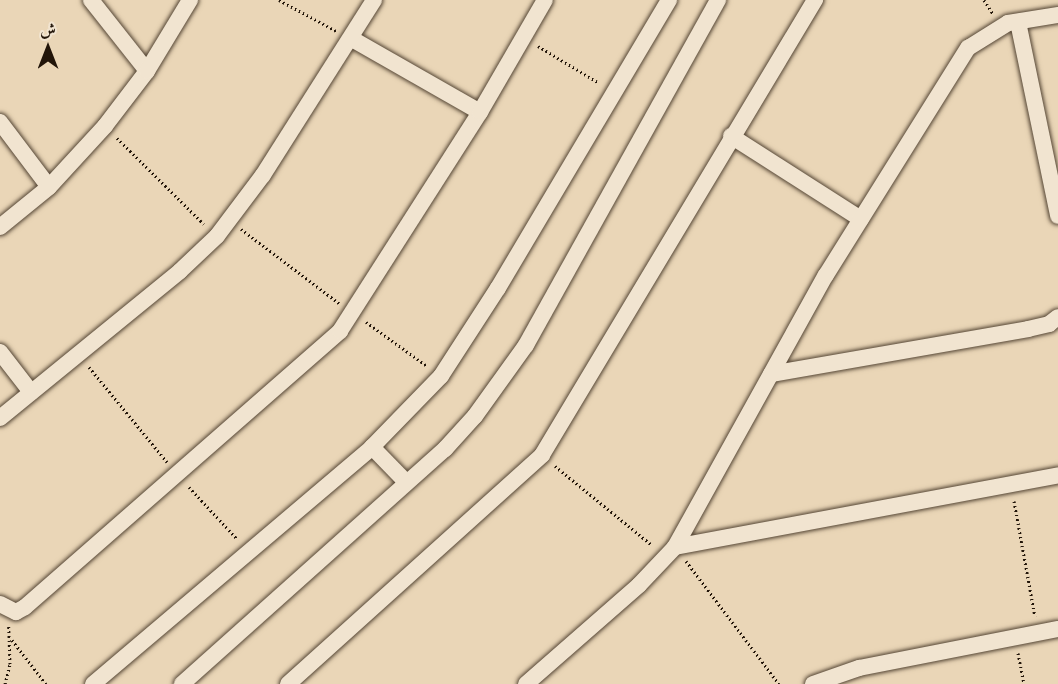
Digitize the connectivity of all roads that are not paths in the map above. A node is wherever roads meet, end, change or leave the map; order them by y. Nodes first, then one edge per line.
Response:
1 (91, 0) edge
2 (190, 0) edge
3 (374, 0) edge
4 (545, 0) edge
5 (669, 0) edge
6 (718, 0) edge
7 (815, 0) edge
8 (1058, 15) edge
9 (1018, 21) junction
10 (352, 39) junction
11 (147, 71) junction
12 (480, 112) junction
13 (0, 122) edge
14 (731, 136) junction
15 (49, 187) junction
16 (1058, 216) edge
17 (861, 219) junction
18 (0, 227) edge
19 (1058, 317) edge
20 (0, 352) edge
21 (771, 374) junction
22 (31, 392) junction
23 (0, 418) edge
24 (372, 447) junction
25 (1058, 475) edge
26 (406, 482) junction
27 (670, 552) junction
28 (3, 607) edge
29 (1058, 629) edge
30 (291, 683) edge
31 (93, 684) edge
32 (182, 684) edge
33 (526, 684) edge
34 (813, 684) edge

1 - 11 street
2 - 11 street
3 - 10 street
4 - 12 street
5 - 24 street
6 - 26 street
7 - 14 street
8 - 9 street
9 - 16 street
9 - 17 street
10 - 12 street
10 - 22 street
11 - 15 street
12 - 28 street
13 - 15 street
14 - 17 street
14 - 30 street
15 - 18 street
17 - 21 street
19 - 21 street
20 - 22 street
21 - 27 street
22 - 23 street
24 - 26 street
24 - 31 street
25 - 27 street
26 - 32 street
27 - 33 street
29 - 34 street

